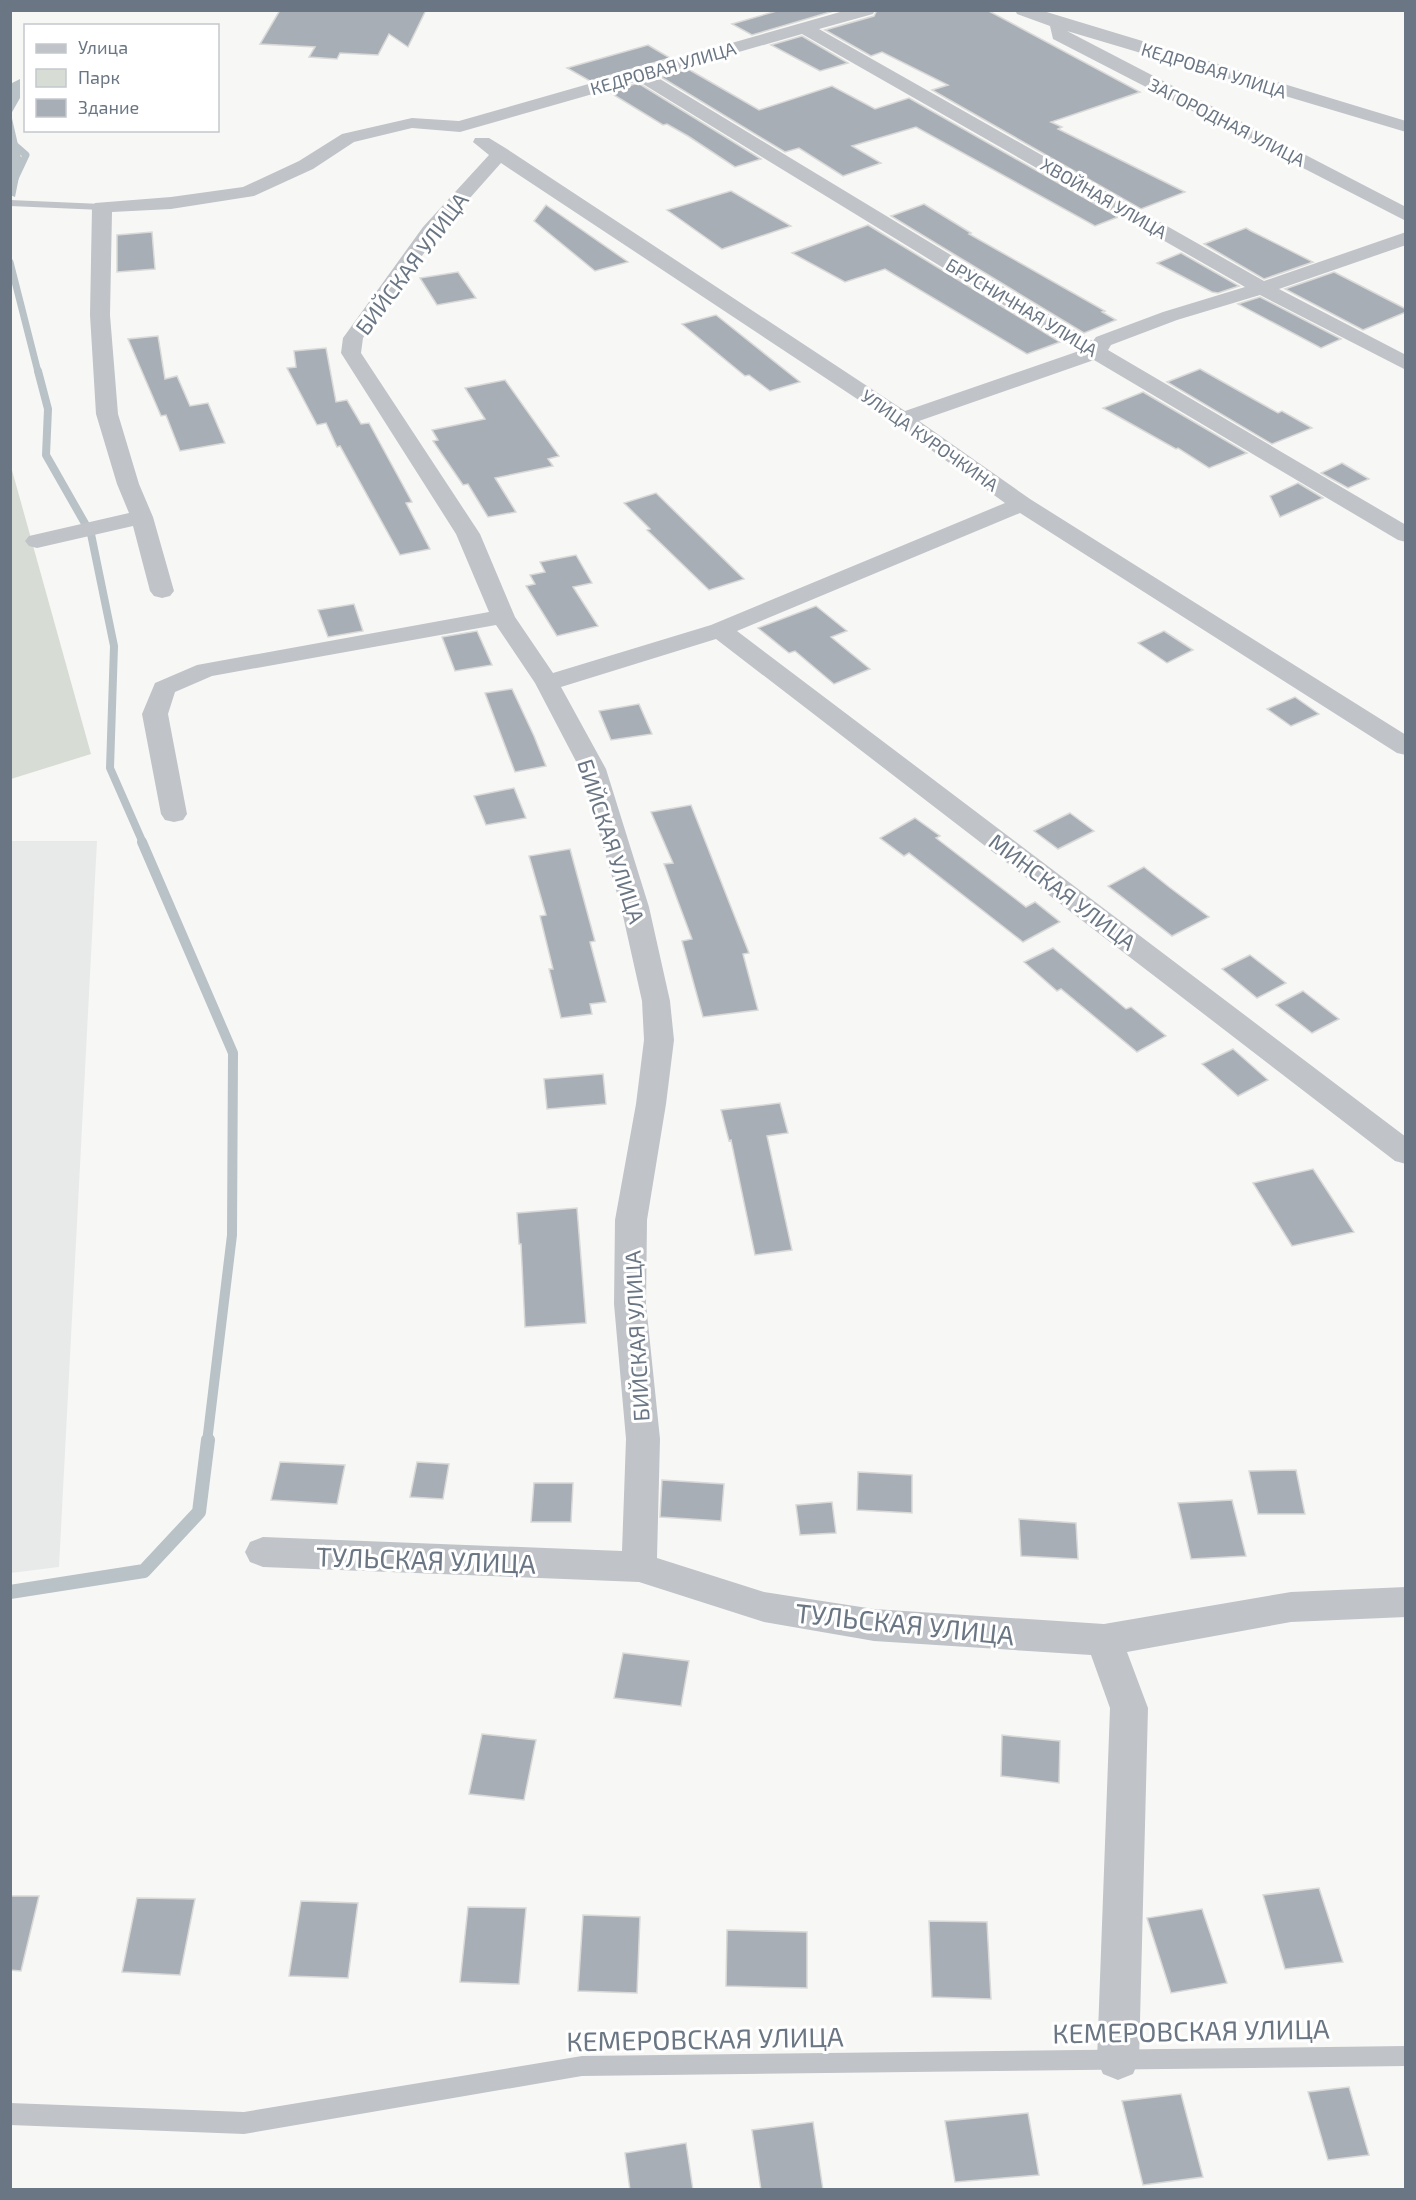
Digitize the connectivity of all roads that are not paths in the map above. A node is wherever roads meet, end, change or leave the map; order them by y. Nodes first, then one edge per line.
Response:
1 (867, 10) edge
2 (1023, 10) edge
3 (1058, 23) junction
4 (804, 28) junction
5 (640, 75) junction
6 (460, 127) junction
7 (1406, 127) edge
8 (500, 153) junction
9 (10, 203) edge
10 (102, 207) junction
11 (1406, 214) edge
12 (1406, 238) edge
13 (1262, 288) junction
14 (1096, 352) junction
15 (1406, 364) edge
16 (903, 419) junction
17 (1022, 504) junction
18 (142, 517) junction
19 (1406, 535) edge
20 (37, 541) dead end
21 (162, 591) dead end
22 (503, 617) junction
23 (720, 630) junction
24 (548, 683) junction
25 (1406, 747) edge
26 (174, 814) dead end
27 (1406, 1153) edge
28 (263, 1552) dead end
29 (639, 1567) junction
30 (1406, 1602) edge
31 (1104, 1640) junction
32 (1406, 2056) edge
33 (1118, 2060) junction
34 (10, 2114) edge

1 - 4 street, КЕДРОВАЯ УЛИЦА
2 - 3 street, КЕДРОВАЯ УЛИЦА
3 - 7 street, КЕДРОВАЯ УЛИЦА
3 - 11 street, ЗАГОРОДНАЯ УЛИЦА
4 - 5 street, КЕДРОВАЯ УЛИЦА
4 - 13 street, ХВОЙНАЯ УЛИЦА
5 - 6 street, КЕДРОВАЯ УЛИЦА
5 - 14 street, БРУСНИЧНАЯ УЛИЦА
6 - 8 street, УЛИЦА КУРОЧКИНА
6 - 10 street
8 - 16 street, УЛИЦА КУРОЧКИНА
8 - 22 street, БИЙСКАЯ УЛИЦА
9 - 10 lane
10 - 18 street
12 - 13 street
13 - 14 street
13 - 15 street, ХВОЙНАЯ УЛИЦА
14 - 16 street
14 - 19 street, БРУСНИЧНАЯ УЛИЦА
16 - 17 street, УЛИЦА КУРОЧКИНА
17 - 23 street
17 - 25 street, УЛИЦА КУРОЧКИНА
18 - 20 street
18 - 21 street
22 - 24 street, БИЙСКАЯ УЛИЦА
22 - 26 street
23 - 24 street
23 - 27 street, МИНСКАЯ УЛИЦА
24 - 29 street, БИЙСКАЯ УЛИЦА
28 - 29 street, ТУЛЬСКАЯ УЛИЦА
29 - 31 street, ТУЛЬСКАЯ УЛИЦА
30 - 31 street, ТУЛЬСКАЯ УЛИЦА
31 - 33 street
32 - 33 lane, КЕМЕРОВСКАЯ УЛИЦА
33 - 34 lane, КЕМЕРОВСКАЯ УЛИЦА

